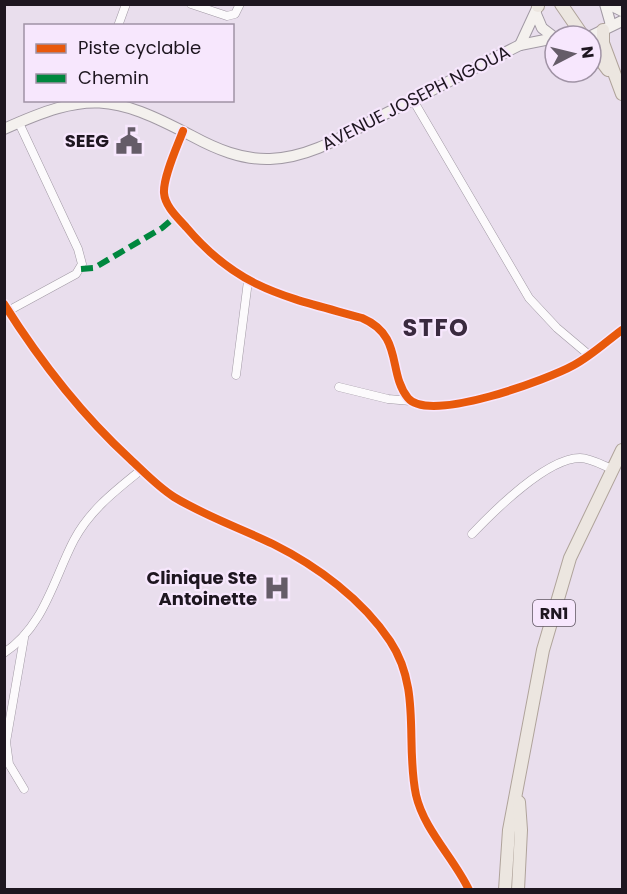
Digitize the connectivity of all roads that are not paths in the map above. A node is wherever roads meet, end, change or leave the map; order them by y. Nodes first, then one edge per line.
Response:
1 (126, 4) edge
2 (191, 4) edge
3 (240, 4) edge
4 (561, 4) edge
5 (607, 4) edge
6 (538, 7) edge
7 (622, 11) edge
8 (622, 21) edge
9 (119, 24) edge
10 (575, 24) edge
11 (607, 28) junction
12 (543, 29) edge
13 (603, 30) edge
14 (543, 40) edge
15 (520, 45) junction
16 (603, 65) edge
17 (603, 70) edge
18 (622, 94) edge
19 (413, 100) junction
20 (94, 102) edge
21 (107, 102) edge
22 (19, 123) junction
23 (4, 129) edge
24 (183, 131) junction
25 (248, 282) junction
26 (6, 308) edge
27 (622, 330) edge
28 (589, 355) junction
29 (236, 375) dead end
30 (339, 387) dead end
31 (411, 401) junction
32 (622, 450) edge
33 (141, 470) junction
34 (614, 470) junction
35 (472, 534) dead end
36 (24, 637) junction
37 (4, 653) edge
38 (518, 786) junction
39 (24, 789) dead end
40 (469, 890) edge
41 (505, 890) edge
42 (518, 890) edge

1 - 9 street
2 - 3 street
4 - 10 main road
5 - 7 main road
5 - 11 main road
6 - 12 main road
6 - 15 main road
8 - 11 main road
11 - 13 main road
11 - 18 main road
14 - 15 main road, AVENUE JOSEPH NGOUA
15 - 19 main road, AVENUE JOSEPH NGOUA
16 - 18 main road
17 - 18 main road
19 - 24 main road, AVENUE JOSEPH NGOUA
19 - 28 street
20 - 22 main road, AVENUE JOSEPH NGOUA
21 - 24 main road, AVENUE JOSEPH NGOUA
22 - 23 main road, AVENUE JOSEPH NGOUA
22 - 26 street
24 - 25 street
25 - 29 street
25 - 31 street
26 - 33 street
27 - 28 street
28 - 31 street
30 - 31 street
32 - 34 main road, RN1
33 - 36 street
33 - 40 street
34 - 35 street
34 - 38 main road, RN1
36 - 37 street
36 - 39 street
38 - 41 main road, RN1
38 - 42 main road, RN1

